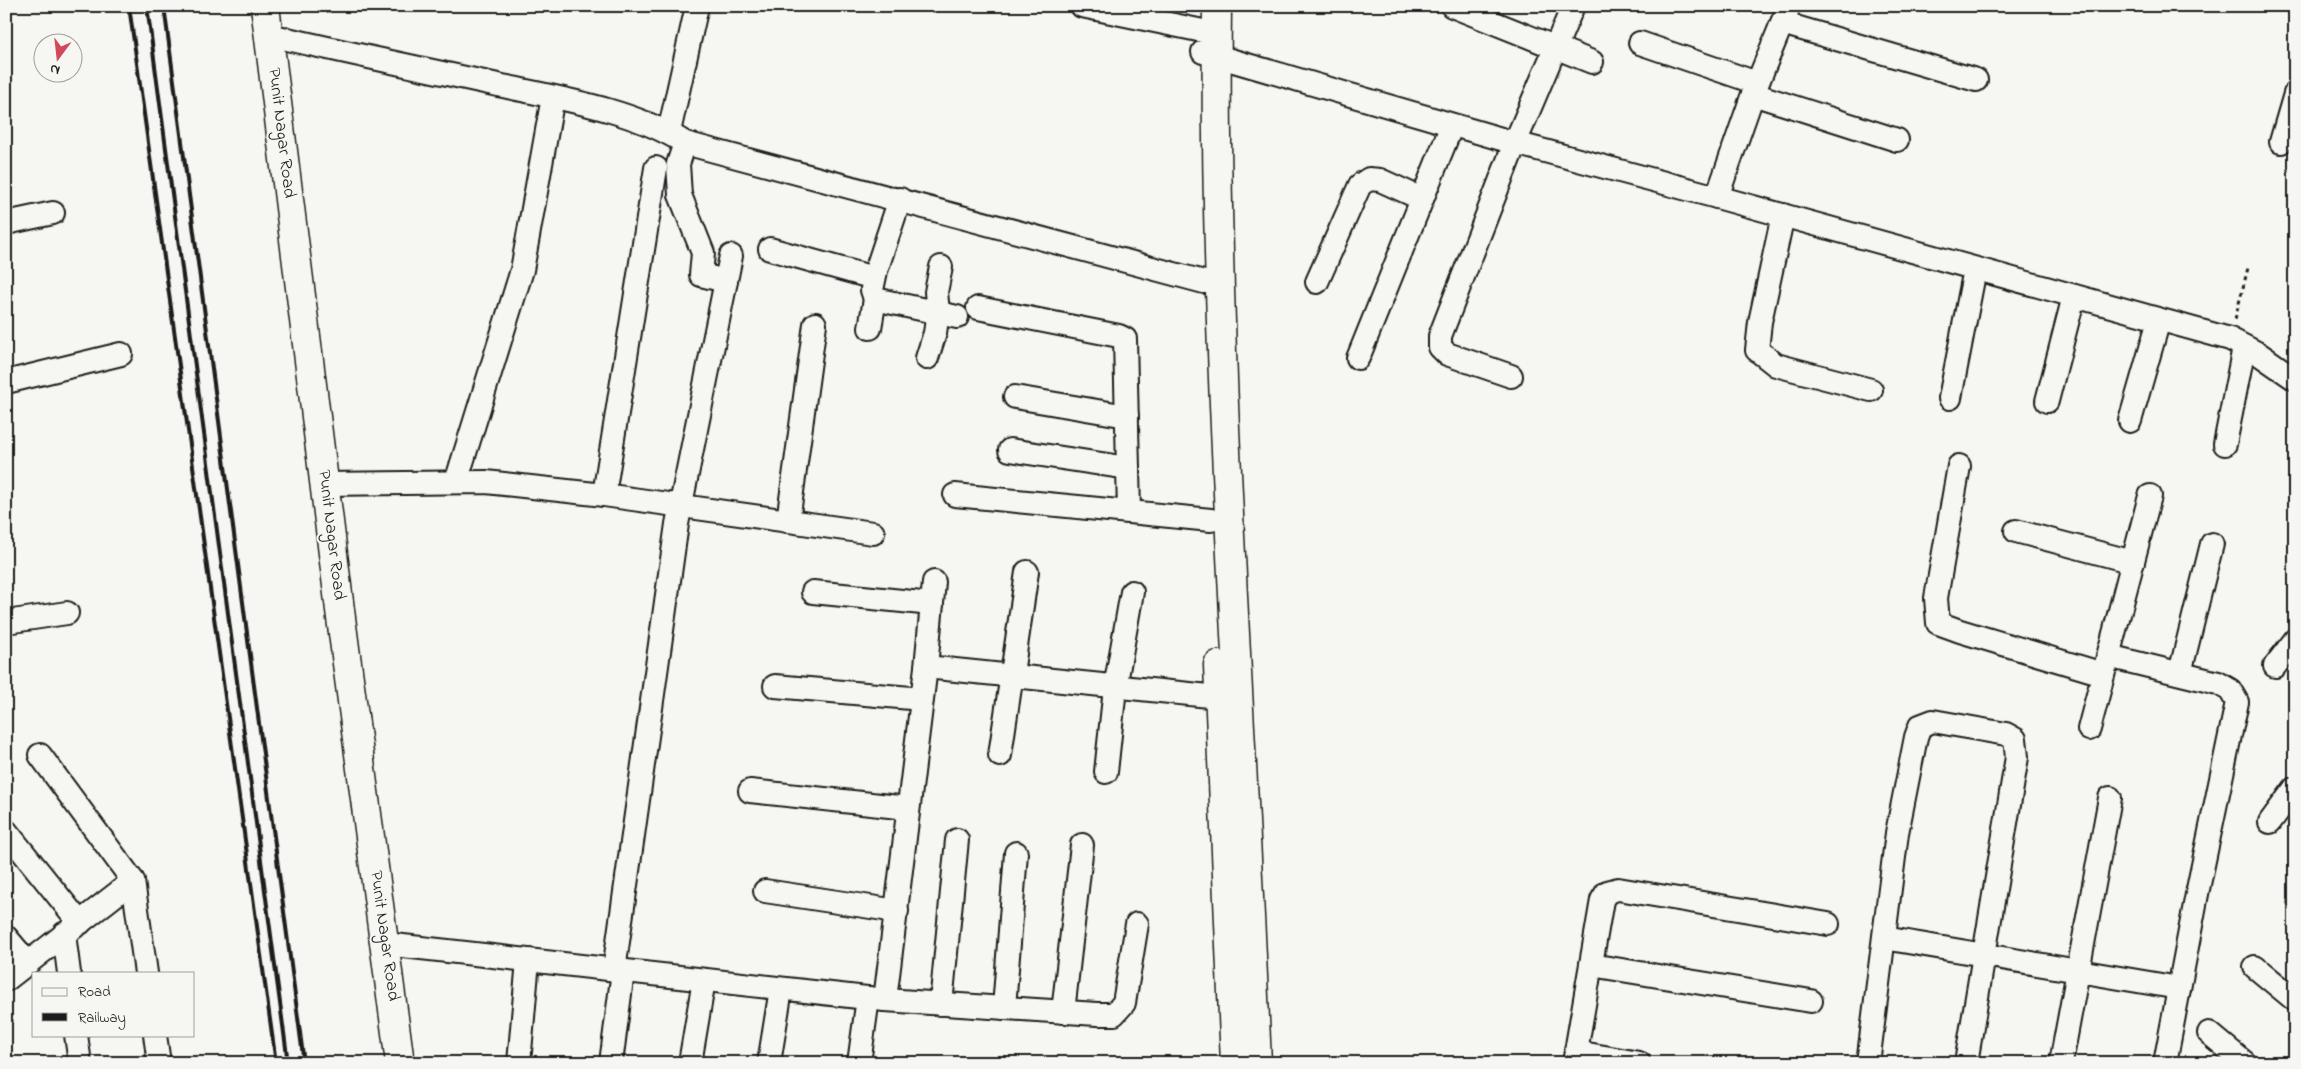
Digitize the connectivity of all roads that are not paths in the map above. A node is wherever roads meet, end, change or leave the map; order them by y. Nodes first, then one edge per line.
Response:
1 (266, 6) edge
2 (697, 6) edge
3 (1082, 6) edge
4 (1217, 6) edge
5 (1452, 6) edge
6 (1573, 6) edge
7 (1786, 14) edge
8 (269, 35) junction
9 (1206, 36) edge
10 (1640, 43) dead end
11 (1555, 48) junction
12 (1592, 62) dead end
13 (1976, 80) dead end
14 (1755, 88) junction
15 (2295, 94) edge
16 (553, 97) junction
17 (1452, 125) junction
18 (677, 138) junction
19 (1898, 140) dead end
20 (2282, 142) dead end
21 (1515, 143) junction
22 (679, 184) junction
23 (1717, 197) junction
24 (900, 199) junction
25 (1422, 199) junction
26 (53, 213) dead end
27 (1784, 215) junction
28 (6, 223) edge
29 (770, 249) dead end
30 (730, 256) dead end
31 (941, 267) dead end
32 (1974, 269) junction
33 (726, 281) junction
34 (1212, 282) junction
35 (1317, 282) dead end
36 (875, 288) junction
37 (2074, 296) junction
38 (978, 308) dead end
39 (947, 315) junction
40 (2159, 320) junction
41 (815, 324) dead end
42 (870, 328) dead end
43 (2237, 343) junction
44 (121, 354) dead end
45 (927, 358) dead end
46 (1358, 358) dead end
47 (1511, 376) dead end
48 (2295, 379) edge
49 (6, 382) edge
50 (1871, 390) dead end
51 (1015, 397) dead end
52 (1950, 398) dead end
53 (2047, 401) dead end
54 (1127, 416) junction
55 (2130, 421) dead end
56 (2225, 444) dead end
57 (1010, 450) dead end
58 (1959, 466) dead end
59 (1128, 468) junction
60 (456, 482) junction
61 (324, 484) junction
62 (604, 495) junction
63 (955, 495) dead end
64 (2150, 496) dead end
65 (682, 506) junction
66 (1129, 512) junction
67 (1211, 520) junction
68 (788, 521) junction
69 (2016, 531) dead end
70 (873, 533) dead end
71 (2212, 544) dead end
72 (2133, 562) junction
73 (1027, 572) dead end
74 (934, 582) dead end
75 (813, 592) dead end
76 (1132, 592) dead end
77 (932, 604) junction
78 (67, 613) dead end
79 (6, 622) edge
80 (2295, 640) edge
81 (2106, 665) junction
82 (2275, 666) dead end
83 (926, 667) junction
84 (2180, 673) junction
85 (1012, 676) junction
86 (775, 686) dead end
87 (1116, 688) junction
88 (1219, 697) junction
89 (922, 699) junction
90 (2089, 729) dead end
91 (1000, 754) dead end
92 (40, 755) dead end
93 (1106, 772) dead end
94 (2295, 788) edge
95 (750, 791) dead end
96 (2110, 798) dead end
97 (908, 808) junction
98 (2270, 822) dead end
99 (6, 831) edge
100 (957, 840) dead end
101 (1082, 845) dead end
102 (1016, 853) dead end
103 (133, 881) junction
104 (765, 891) dead end
105 (897, 911) junction
106 (1137, 924) dead end
107 (1828, 924) dead end
108 (72, 928) junction
109 (6, 937) edge
110 (1884, 938) junction
111 (385, 944) junction
112 (1984, 955) junction
113 (528, 960) junction
114 (28, 963) junction
115 (1591, 965) junction
116 (2255, 967) dead end
117 (2077, 970) junction
118 (618, 971) junction
119 (69, 972) edge
120 (146, 972) edge
121 (6, 980) edge
122 (704, 980) junction
123 (2179, 988) junction
124 (781, 989) junction
125 (877, 999) junction
126 (2295, 1000) edge
127 (1811, 1001) dead end
128 (941, 1004) junction
129 (1004, 1008) junction
130 (1063, 1012) junction
131 (2208, 1033) dead end
132 (76, 1036) edge
133 (155, 1036) edge
134 (1575, 1058) edge
135 (80, 1063) edge
136 (159, 1063) edge
137 (400, 1063) edge
138 (518, 1063) edge
139 (611, 1063) edge
140 (690, 1063) edge
141 (770, 1063) edge
142 (859, 1063) edge
143 (1235, 1063) edge
144 (1257, 1063) edge
145 (1639, 1063) edge
146 (1868, 1063) edge
147 (1966, 1063) edge
148 (2060, 1063) edge
149 (2165, 1063) edge
150 (2245, 1063) edge

1 - 8 street, Punit Nagar Road
2 - 18 street
3 - 9 street
4 - 9 street
5 - 11 street
6 - 11 street
7 - 13 street
7 - 14 street
8 - 16 street
8 - 61 street, Punit Nagar Road
9 - 17 street
9 - 34 street
10 - 14 street
11 - 12 street
11 - 21 street
14 - 19 street
14 - 23 street
15 - 20 street
16 - 18 street
16 - 60 street
17 - 21 street
17 - 25 street
18 - 22 street
18 - 24 street
21 - 23 street
21 - 47 street
22 - 33 street
22 - 62 street
23 - 27 street
24 - 34 street
24 - 36 street
25 - 35 street
25 - 46 street
26 - 28 street
27 - 32 street
27 - 50 street
29 - 36 street
30 - 33 street
31 - 39 street
32 - 37 street
32 - 52 street
33 - 65 street
34 - 67 street
34 - 144 street
36 - 39 street
36 - 42 street
37 - 40 street
37 - 53 street
38 - 54 street
39 - 45 street
40 - 43 street
40 - 55 street
41 - 68 street
43 - 48 street
43 - 56 street
44 - 49 street
51 - 54 street
54 - 59 street
57 - 59 street
58 - 81 street
59 - 66 street
60 - 61 street
60 - 62 street
61 - 111 street, Punit Nagar Road
62 - 65 street
63 - 66 street
64 - 72 street
65 - 68 street
65 - 118 street
66 - 67 street
67 - 88 street
68 - 70 street
69 - 72 street
71 - 84 street
72 - 81 street
73 - 85 street
74 - 77 street
75 - 77 street
76 - 87 street
77 - 83 street
78 - 79 street
80 - 82 street
81 - 84 street
81 - 90 street
83 - 85 street
83 - 89 street
84 - 123 street
85 - 87 street
85 - 91 street
86 - 89 street
87 - 88 street
87 - 93 street
88 - 143 street
89 - 97 street
92 - 103 street
94 - 98 street
95 - 97 street
96 - 117 street
97 - 105 street
99 - 108 street
100 - 128 street
101 - 130 street
102 - 129 street
103 - 108 street
103 - 120 street
104 - 105 street
105 - 125 street
106 - 130 street
107 - 115 street
108 - 114 street
108 - 119 street
109 - 114 street
110 - 112 street
110 - 112 street
110 - 146 street
111 - 113 street
111 - 137 street, Punit Nagar Road
112 - 117 street
112 - 147 street
113 - 118 street
113 - 138 street
114 - 121 street
115 - 127 street
115 - 134 street
116 - 126 street
117 - 123 street
117 - 148 street
118 - 122 street
118 - 139 street
122 - 124 street
122 - 140 street
123 - 149 street
124 - 125 street
124 - 141 street
125 - 128 street
125 - 142 street
128 - 129 street
129 - 130 street
131 - 150 street
132 - 135 street
133 - 136 street
134 - 145 street

